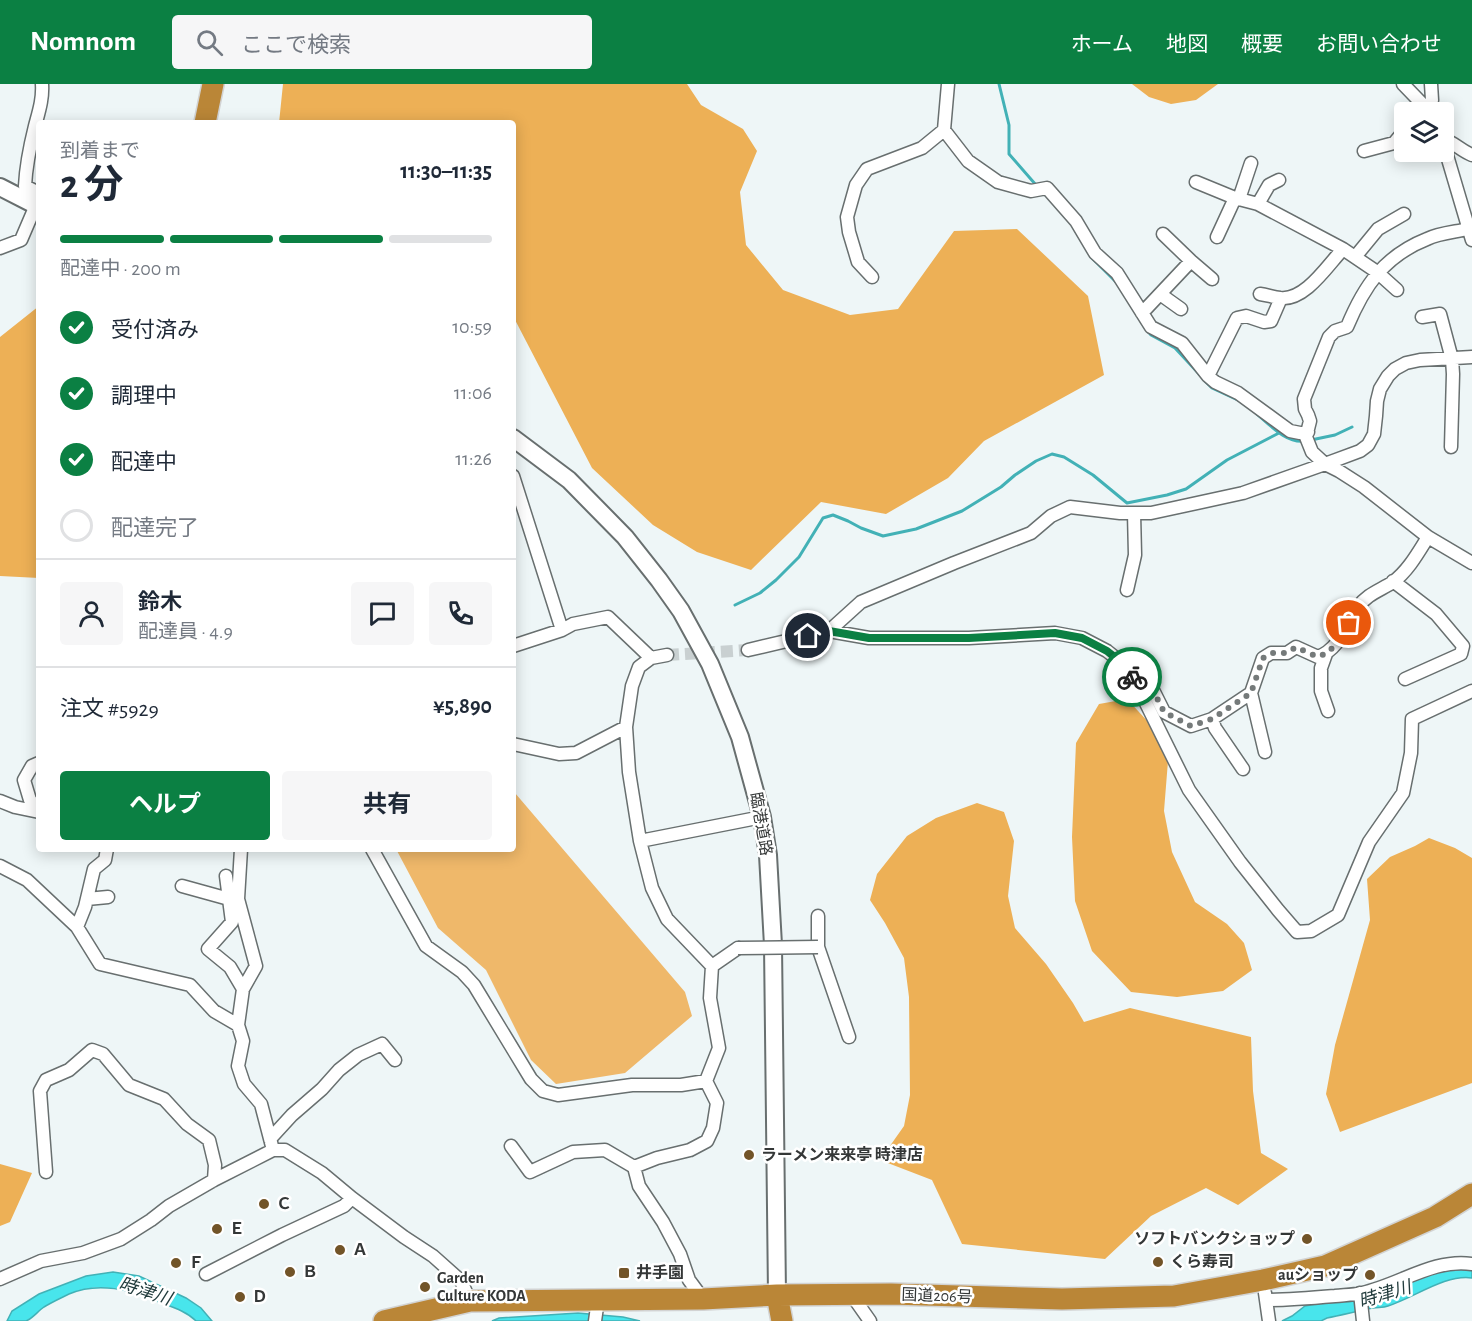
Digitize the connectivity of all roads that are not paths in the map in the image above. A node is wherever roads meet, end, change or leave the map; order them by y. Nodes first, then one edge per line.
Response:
1 (42, 84) edge
2 (948, 84) edge
3 (1403, 84) edge
4 (1431, 84) edge
5 (212, 90) edge
6 (1420, 102) edge
7 (1432, 102) edge
8 (37, 120) edge
9 (206, 120) edge
10 (36, 123) edge
11 (944, 130) junction
12 (1394, 143) edge
13 (1454, 144) edge
14 (1364, 151) dead end
15 (1472, 155) edge
16 (1449, 162) edge
17 (1251, 163) dead end
18 (1279, 180) dead end
19 (1196, 182) dead end
20 (0, 187) edge
21 (1237, 198) junction
22 (36, 199) edge
23 (36, 201) edge
24 (1258, 204) junction
25 (36, 206) edge
26 (1404, 214) dead end
27 (1163, 234) dead end
28 (1470, 234) edge
29 (1217, 237) dead end
30 (0, 248) edge
31 (1343, 249) junction
32 (1355, 257) junction
33 (1191, 261) junction
34 (1377, 272) junction
35 (872, 277) dead end
36 (1212, 279) dead end
37 (1396, 290) dead end
38 (1160, 294) junction
39 (1260, 294) dead end
40 (1281, 298) junction
41 (1181, 309) dead end
42 (1142, 313) junction
43 (1422, 317) dead end
44 (1472, 357) edge
45 (1452, 359) junction
46 (1208, 376) junction
47 (1308, 439) junction
48 (516, 440) edge
49 (1451, 447) dead end
50 (1325, 464) junction
51 (516, 485) edge
52 (1134, 513) junction
53 (1428, 537) junction
54 (1472, 563) edge
55 (1393, 581) junction
56 (1127, 590) dead end
57 (562, 630) junction
58 (829, 631) junction
59 (516, 645) edge
60 (748, 650) tunnel mouth
61 (1326, 654) junction
62 (667, 655) tunnel mouth
63 (651, 658) junction
64 (1405, 680) dead end
65 (1138, 687) junction
66 (1472, 691) edge
67 (1251, 693) junction
68 (1328, 711) dead end
69 (1212, 719) junction
70 (626, 727) junction
71 (516, 745) edge
72 (1265, 752) dead end
73 (36, 764) edge
74 (1243, 770) dead end
75 (0, 801) edge
76 (36, 807) edge
77 (36, 810) edge
78 (762, 818) junction
79 (640, 841) junction
80 (106, 852) edge
81 (241, 852) edge
82 (374, 852) edge
83 (0, 866) edge
84 (226, 876) dead end
85 (182, 886) dead end
86 (108, 897) dead end
87 (87, 899) junction
88 (229, 899) junction
89 (818, 916) dead end
90 (77, 927) junction
91 (819, 947) junction
92 (712, 966) junction
93 (243, 988) junction
94 (238, 1025) junction
95 (849, 1037) dead end
96 (395, 1060) dead end
97 (706, 1081) junction
98 (272, 1145) junction
99 (512, 1146) dead end
100 (634, 1167) junction
101 (46, 1172) dead end
102 (214, 1180) junction
103 (1472, 1194) edge
104 (352, 1198) junction
105 (1472, 1264) edge
106 (206, 1274) dead end
107 (0, 1279) edge
108 (1264, 1290) junction
109 (1360, 1293) junction
110 (851, 1294) junction
111 (777, 1295) junction
112 (703, 1299) junction
113 (470, 1301) junction
114 (596, 1310) edge
115 (384, 1321) edge
116 (776, 1321) edge
117 (782, 1321) edge
118 (870, 1321) edge
119 (1269, 1321) edge
120 (1364, 1321) edge

1 - 8 street
2 - 11 street
3 - 6 street
4 - 7 street
5 - 9 highway
10 - 22 street
11 - 35 street
11 - 42 street
12 - 14 street
13 - 15 street
16 - 28 street
17 - 21 street
18 - 24 street
19 - 21 street
20 - 23 street
21 - 24 street
21 - 29 street
24 - 31 street
25 - 30 street
26 - 32 street
27 - 33 street
28 - 34 street
31 - 32 street
31 - 40 street
32 - 34 street
33 - 36 street
33 - 38 street
34 - 37 street
34 - 47 street
38 - 41 street
38 - 42 street
39 - 40 street
40 - 46 street
42 - 46 street
43 - 45 street
44 - 45 street
45 - 49 street
45 - 50 street
46 - 47 street
47 - 50 street
48 - 78 street, 臨港道路
50 - 52 street
50 - 53 street
51 - 57 street
52 - 56 street
52 - 58 street
53 - 54 street
53 - 55 street
55 - 61 street
55 - 64 street
57 - 59 street
57 - 63 street
58 - 60 street
58 - 65 street
61 - 67 street
61 - 68 street
62 - 63 street
63 - 70 street
65 - 66 street
65 - 69 street
67 - 69 street
67 - 72 street
69 - 74 street
70 - 71 street
70 - 79 street
73 - 76 street
75 - 77 street
78 - 79 street
78 - 111 street, 臨港道路
79 - 92 street
80 - 87 street
81 - 93 street
82 - 97 street
83 - 90 street
84 - 88 street
85 - 88 street
86 - 87 street
87 - 90 street
88 - 93 street
89 - 91 street
90 - 94 street
91 - 92 street, bridge
91 - 95 street
92 - 97 street
93 - 94 street
94 - 98 street
96 - 98 street
97 - 100 street
98 - 102 street
98 - 104 street
99 - 100 street
100 - 112 street
101 - 102 street
102 - 107 street
103 - 108 highway, 国道206号
104 - 106 street
104 - 113 street
105 - 109 street
108 - 109 street
108 - 110 highway, 国道206号
108 - 119 street
109 - 120 street
110 - 111 highway, 国道206号
110 - 118 street
111 - 112 highway, 国道206号
111 - 116 highway
111 - 117 highway
112 - 114 highway, 国道206号
113 - 114 highway, 国道206号
113 - 115 highway, 国道206号

